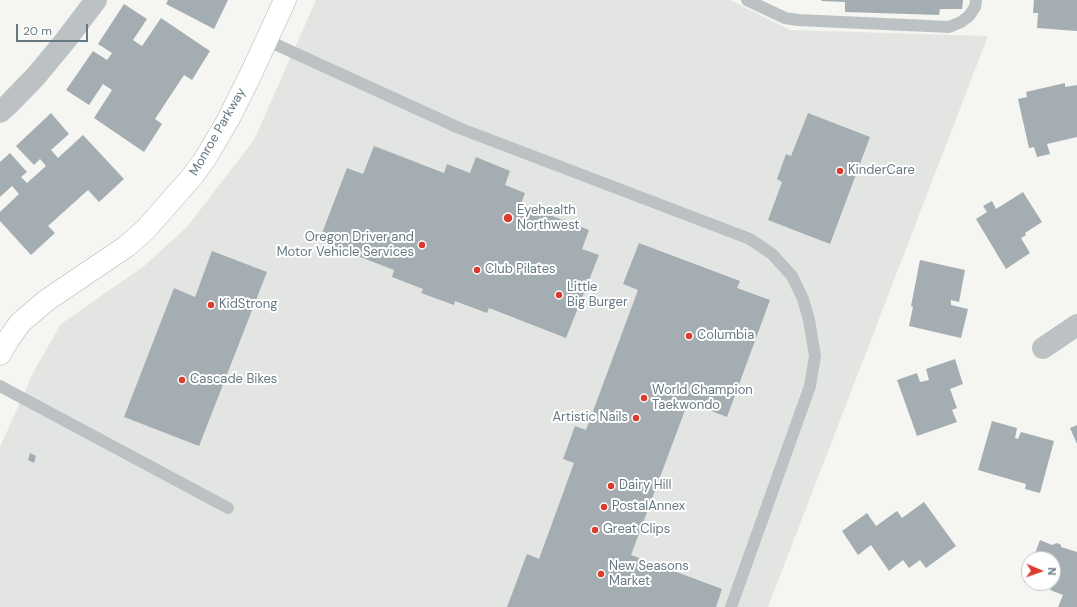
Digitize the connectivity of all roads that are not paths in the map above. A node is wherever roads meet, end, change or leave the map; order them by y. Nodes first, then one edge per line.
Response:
1 (96, 0) edge
2 (285, 0) edge
3 (747, 0) edge
4 (976, 0) edge
5 (266, 40) junction
6 (0, 112) edge
7 (1077, 325) edge
8 (1043, 348) dead end
9 (0, 354) edge
10 (0, 386) edge
11 (228, 508) dead end
12 (731, 607) edge

1 - 6 street
2 - 5 street, Monroe Parkway
3 - 4 lane
5 - 9 street, Monroe Parkway
5 - 12 lane
7 - 8 street
10 - 11 lane

